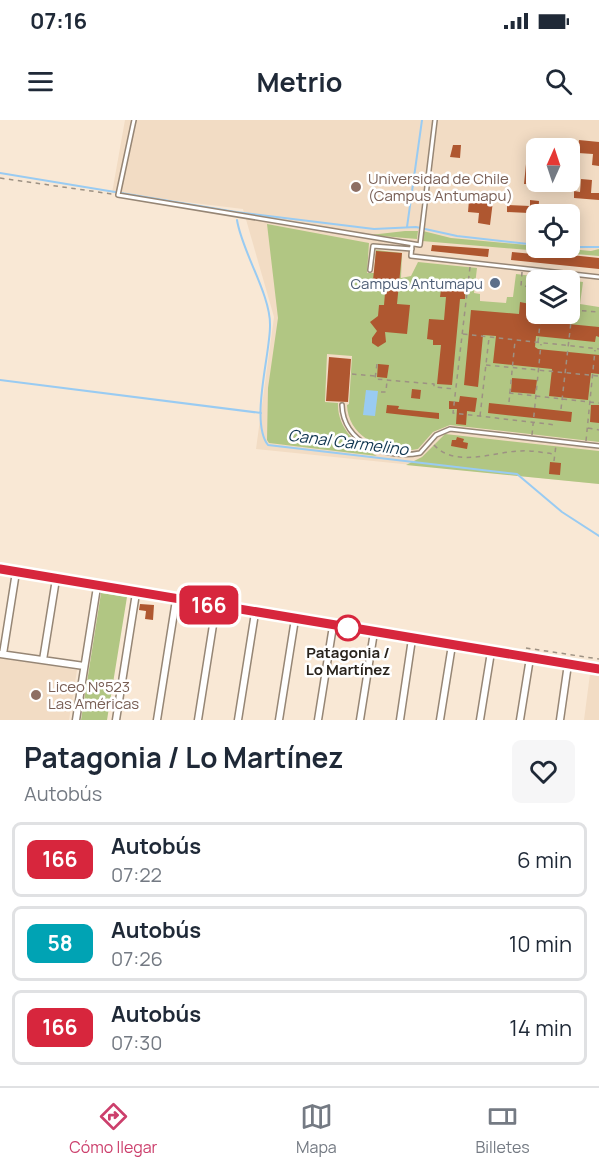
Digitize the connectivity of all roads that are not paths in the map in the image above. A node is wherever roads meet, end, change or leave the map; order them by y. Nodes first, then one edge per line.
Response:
1 (134, 120) edge
2 (435, 120) edge
3 (412, 247) junction
4 (370, 270) dead end
5 (599, 277) edge
6 (342, 405) dead end
7 (599, 446) edge
8 (0, 569) edge
9 (16, 572) junction
10 (56, 579) junction
11 (97, 587) junction
12 (136, 593) junction
13 (176, 600) junction
14 (216, 606) junction
15 (255, 613) junction
16 (294, 619) junction
17 (333, 626) junction
18 (374, 632) junction
19 (412, 639) junction
20 (452, 645) junction
21 (491, 652) junction
22 (2, 654) edge
23 (530, 658) junction
24 (43, 660) junction
25 (568, 664) junction
26 (84, 666) junction
27 (599, 669) edge
28 (76, 720) edge
29 (116, 720) edge
30 (157, 720) edge
31 (198, 720) edge
32 (238, 720) edge
33 (279, 720) edge
34 (318, 720) edge
35 (360, 720) edge
36 (400, 720) edge
37 (440, 720) edge
38 (480, 720) edge
39 (520, 720) edge
40 (560, 720) edge

1 - 3 lane
2 - 3 lane
3 - 4 lane
3 - 5 lane
6 - 7 lane
8 - 9 main road
9 - 10 main road
9 - 22 street
10 - 11 main road
10 - 24 street
11 - 12 main road
11 - 26 street
12 - 13 main road
12 - 29 street
13 - 14 main road
13 - 30 street
14 - 15 main road
14 - 31 street
15 - 16 main road
15 - 32 street
16 - 17 main road
16 - 33 street
17 - 18 main road
17 - 34 street
18 - 19 main road
18 - 35 street
19 - 20 main road
19 - 36 street
20 - 21 main road
20 - 37 street
21 - 23 main road
21 - 38 street
22 - 24 street
23 - 25 main road
23 - 39 street
24 - 26 street
25 - 27 main road
25 - 40 street
26 - 28 street

